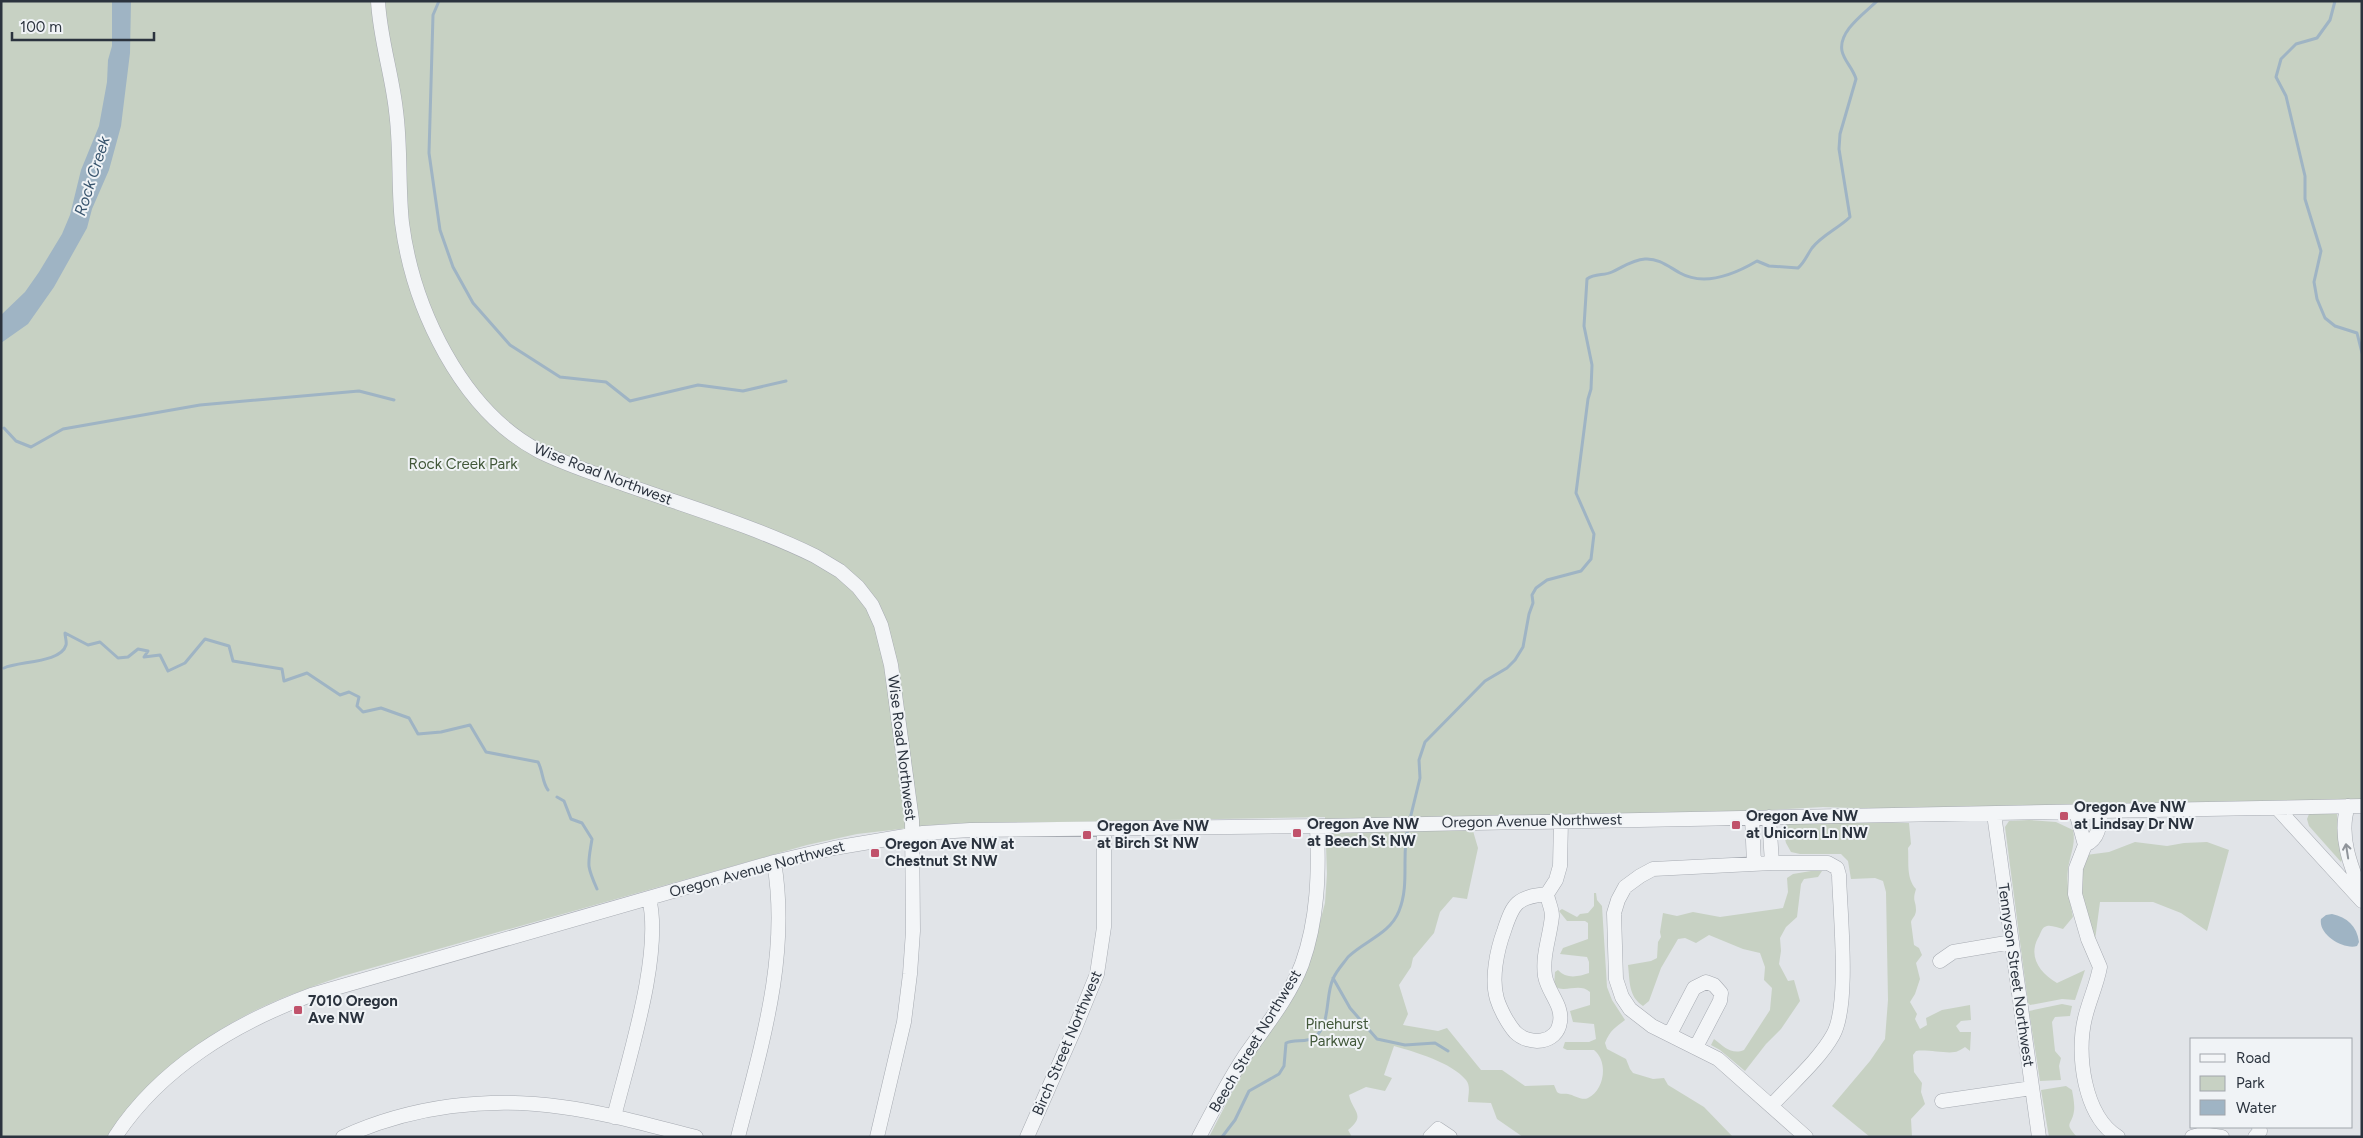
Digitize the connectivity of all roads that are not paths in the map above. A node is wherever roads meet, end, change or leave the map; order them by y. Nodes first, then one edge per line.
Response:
1 (378, 1) edge
2 (2355, 806) edge
3 (2277, 808) junction
4 (2076, 812) junction
5 (2100, 812) junction
6 (1994, 814) junction
7 (1752, 817) junction
8 (1769, 817) junction
9 (1561, 821) junction
10 (1317, 826) junction
11 (1104, 828) junction
12 (912, 834) junction
13 (2085, 845) junction
14 (774, 862) junction
15 (1772, 863) junction
16 (1754, 864) junction
17 (1547, 894) junction
18 (2362, 894) edge
19 (649, 898) junction
20 (2362, 901) edge
21 (2012, 942) junction
22 (1940, 961) dead end
23 (1670, 1034) junction
24 (1696, 1048) junction
25 (2032, 1088) junction
26 (1942, 1101) dead end
27 (1772, 1105) junction
28 (614, 1117) junction
29 (2200, 1132) edge
30 (1434, 1133) edge
31 (115, 1137) edge
32 (343, 1137) edge
33 (696, 1137) edge
34 (738, 1137) edge
35 (877, 1137) edge
36 (1027, 1137) edge
37 (1199, 1137) edge
38 (1450, 1137) edge
39 (1806, 1137) edge
40 (2039, 1137) edge
41 (2118, 1137) edge
42 (2222, 1137) edge

1 - 12 street, Wise Road Northwest
2 - 3 street, Oregon Avenue Northwest
18 -> 2 street
3 - 5 street, Oregon Avenue Northwest
3 - 20 street
4 - 5 street, Oregon Avenue Northwest
4 - 6 street, Oregon Avenue Northwest
4 - 13 street
5 - 13 street
6 - 8 street, Oregon Avenue Northwest
6 - 21 street, Tennyson Street Northwest
7 - 8 street, Oregon Avenue Northwest
7 - 9 street, Oregon Avenue Northwest
7 - 16 street
8 - 15 street
9 - 10 street, Oregon Avenue Northwest
9 - 17 street
10 - 11 street, Oregon Avenue Northwest
10 - 37 street, Beech Street Northwest
11 - 12 street, Oregon Avenue Northwest
11 - 36 street, Birch Street Northwest
12 - 14 street, Oregon Avenue Northwest
12 - 35 street, Wise Road Northwest
13 - 41 street
14 - 19 street, Oregon Avenue Northwest
14 - 34 street
15 - 16 street
15 - 27 street
16 - 23 street
17 - 17 street
19 - 28 street
19 - 31 street, Oregon Avenue Northwest
21 - 22 street
21 - 25 street, Tennyson Street Northwest
23 - 24 street
23 - 24 street
24 - 27 street
25 - 26 street
25 - 40 street, Tennyson Street Northwest
27 - 39 street
28 - 32 street
28 - 33 street
29 - 42 street
30 - 38 street

